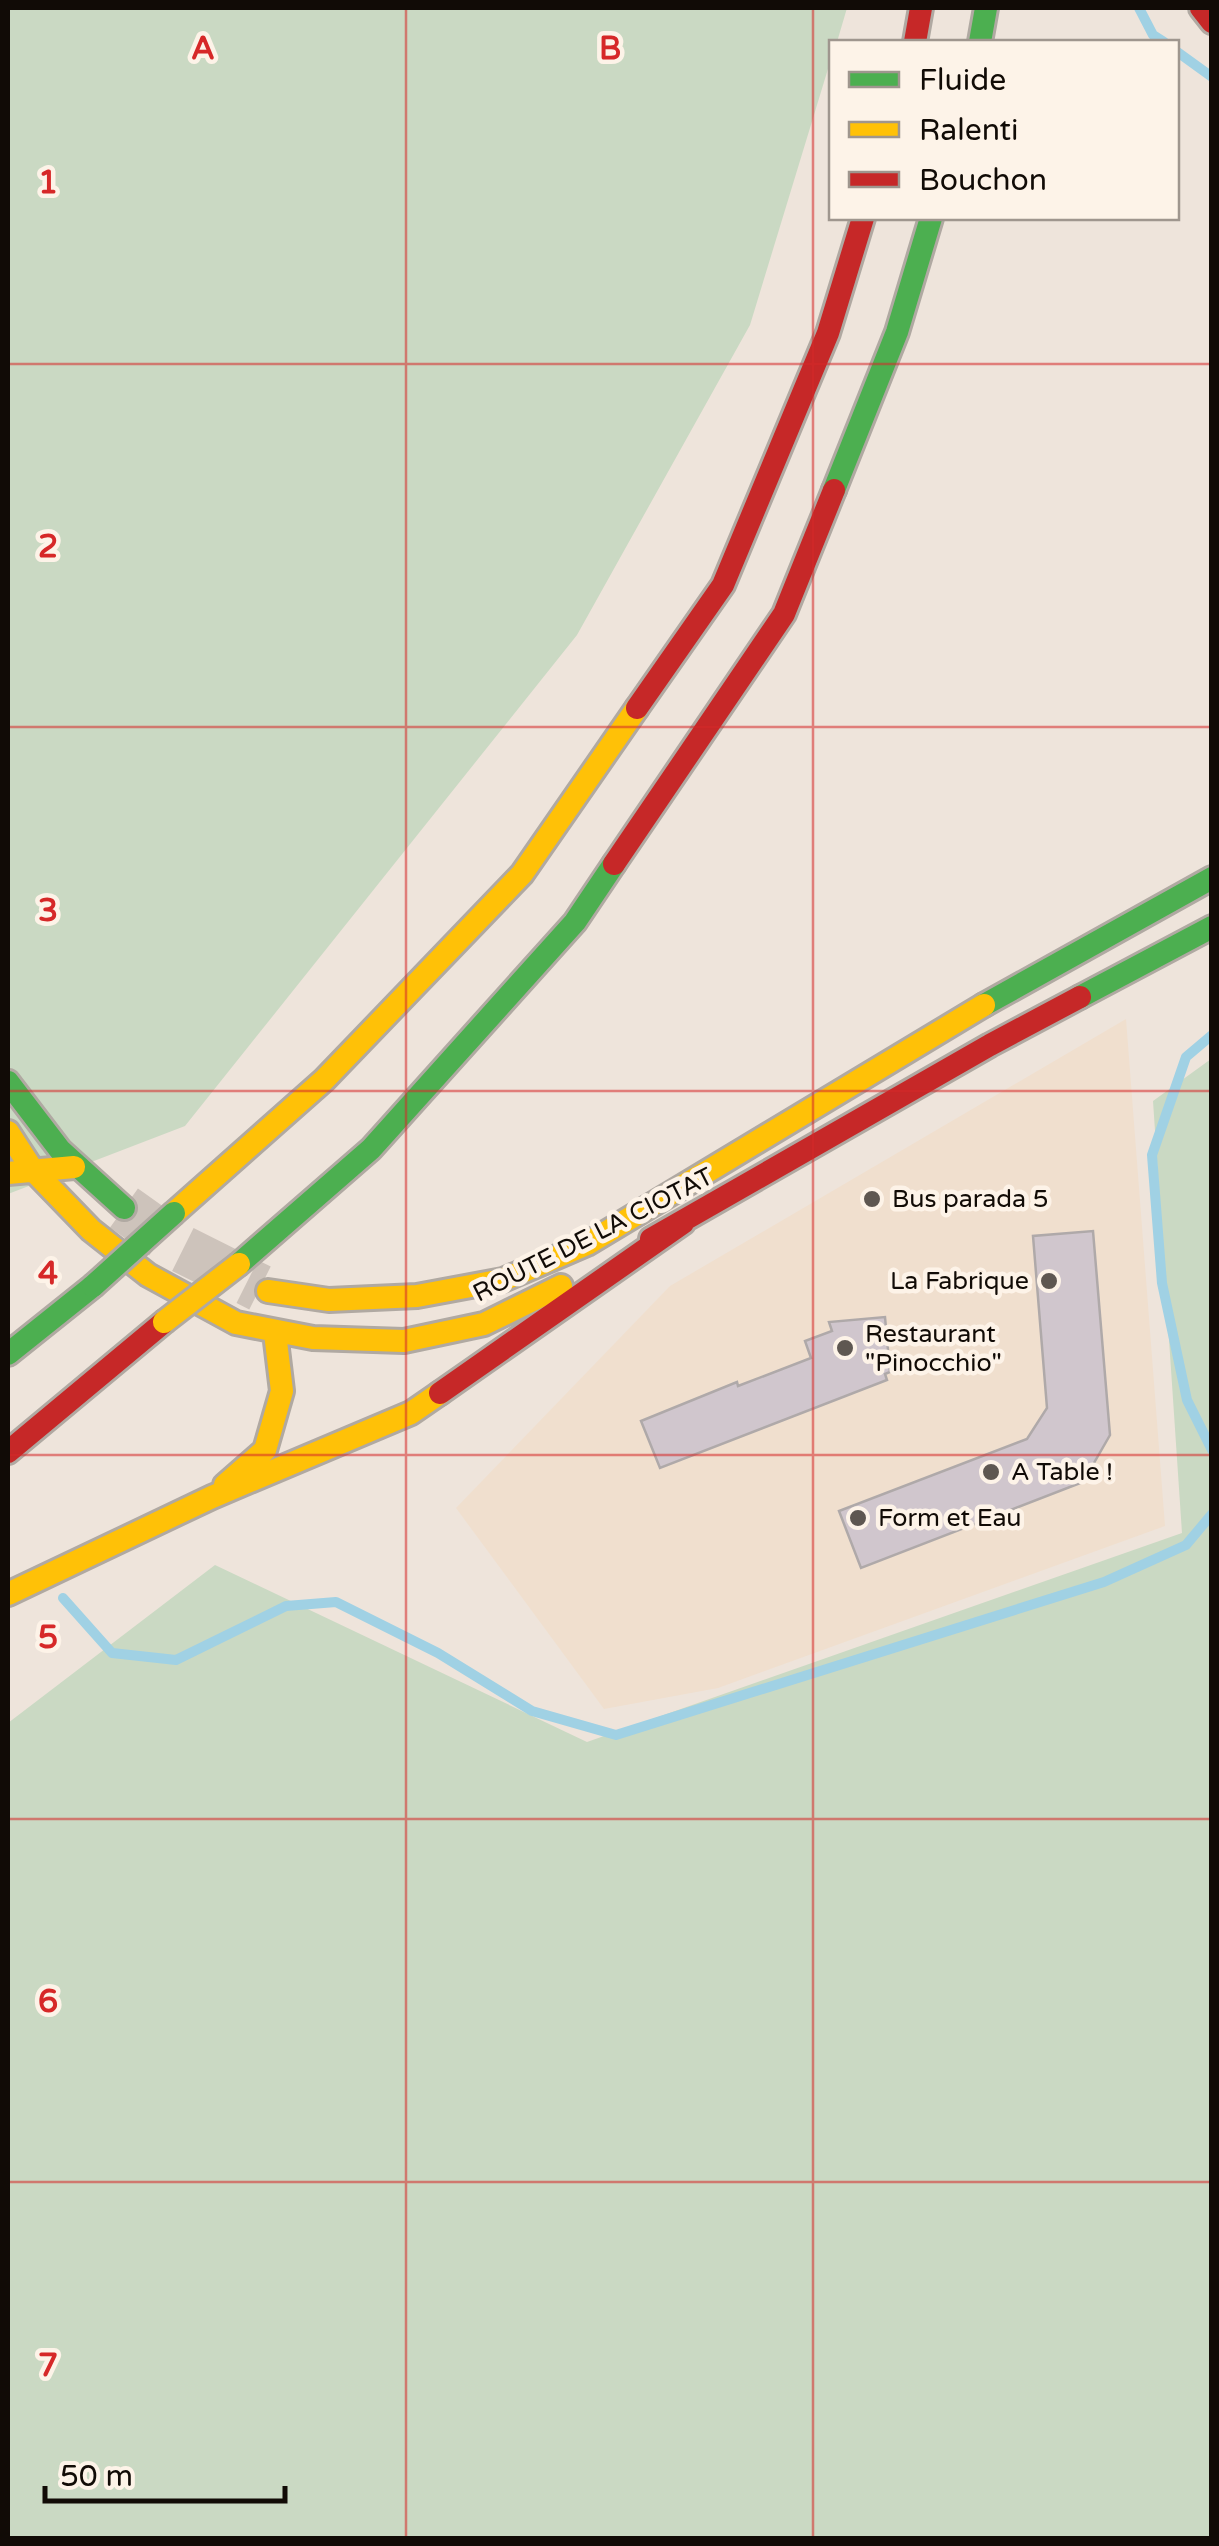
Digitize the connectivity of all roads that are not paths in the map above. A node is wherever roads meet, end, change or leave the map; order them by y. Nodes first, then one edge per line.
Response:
1 (921, 8) edge
2 (986, 8) edge
3 (1201, 8) edge
4 (1212, 22) edge
5 (915, 40) edge
6 (980, 40) edge
7 (861, 220) edge
8 (930, 220) edge
9 (1212, 878) edge
10 (1212, 927) edge
11 (8, 1082) edge
12 (8, 1132) edge
13 (74, 1167) junction
14 (32, 1170) junction
15 (8, 1173) edge
16 (124, 1208) tunnel mouth
17 (683, 1223) junction
18 (268, 1291) tunnel mouth
19 (274, 1333) junction
20 (8, 1354) edge
21 (8, 1452) edge
22 (212, 1497) junction
23 (8, 1594) edge

1 - 5 main road
2 - 6 main road
3 - 4 main road
7 - 20 main road, bridge
8 - 21 main road, bridge
9 - 18 main road, ROUTE DE LA CIOTAT
10 - 17 main road, ROUTE DE LA CIOTAT
11 - 13 main road
12 - 14 main road, ROUTE DE LA CIOTAT
13 - 14 main road
13 - 16 main road
14 - 15 main road
14 - 19 main road, ROUTE DE LA CIOTAT, bridge
17 - 19 main road, ROUTE DE LA CIOTAT
17 - 22 main road
19 - 22 main road
22 - 23 main road

